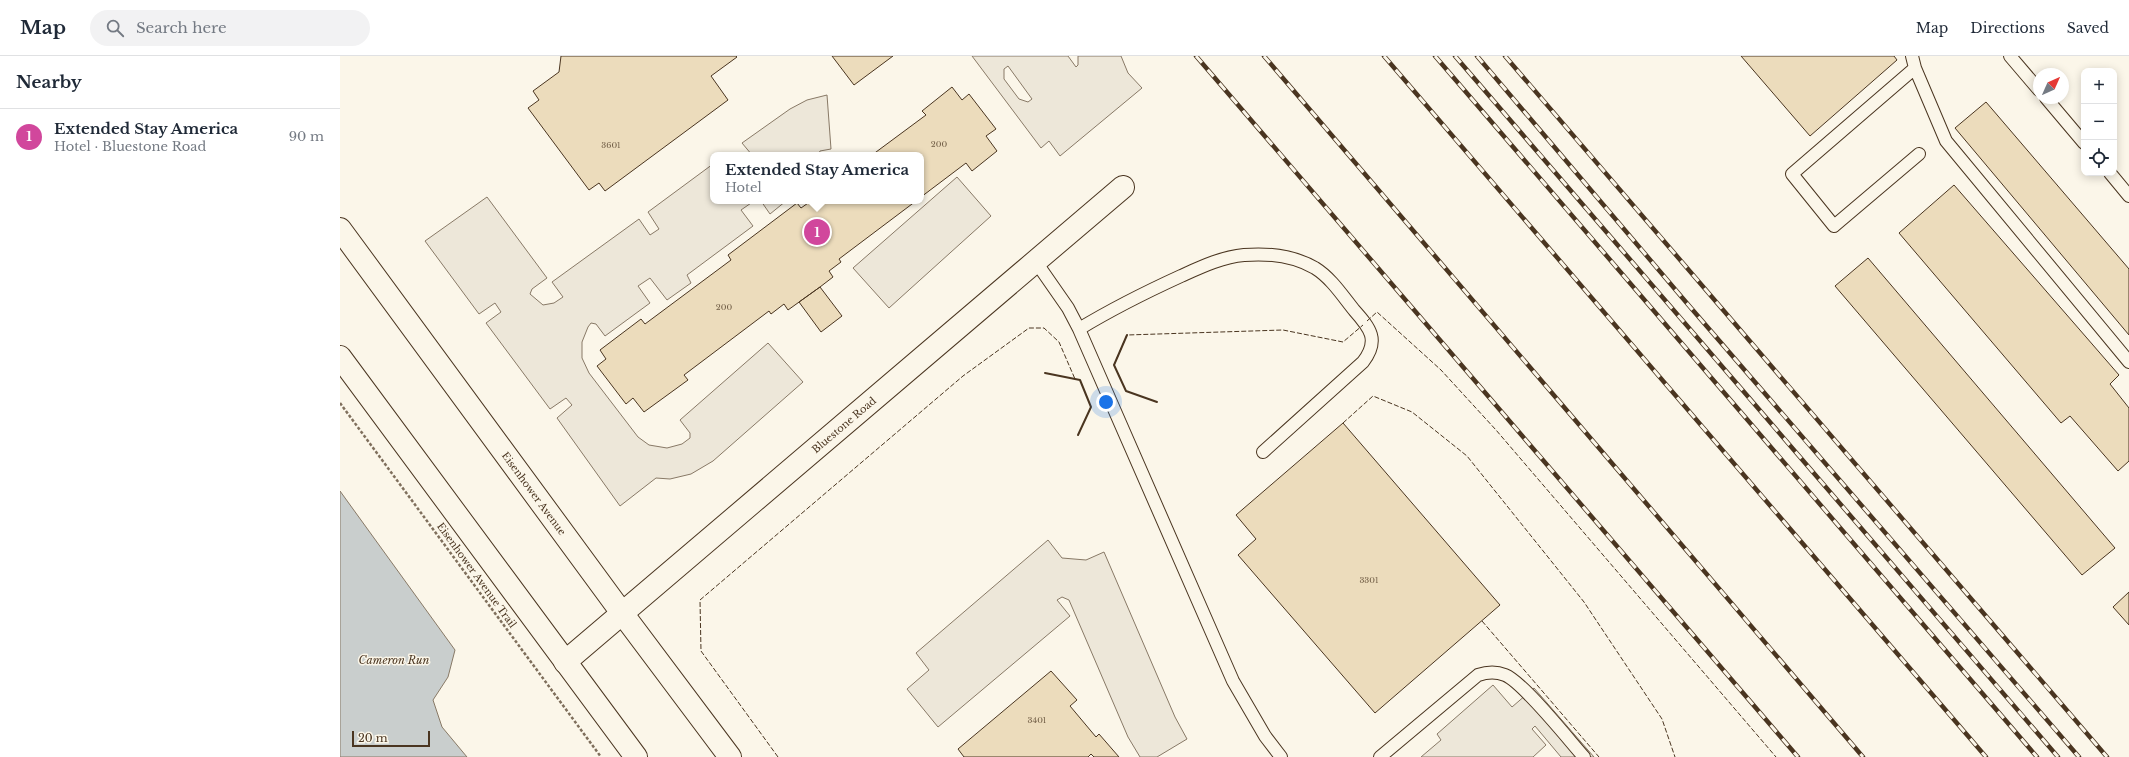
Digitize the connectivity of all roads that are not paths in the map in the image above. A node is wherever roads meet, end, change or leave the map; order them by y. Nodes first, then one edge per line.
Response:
1 (2010, 56) edge
2 (1914, 62) edge
3 (2033, 83) edge
4 (2051, 104) edge
5 (2081, 140) edge
6 (1919, 154) dead end
7 (2112, 176) edge
8 (1123, 187) dead end
9 (2129, 196) edge
10 (340, 229) edge
11 (1036, 262) junction
12 (1079, 329) junction
13 (340, 357) edge
14 (2129, 362) edge
15 (1263, 452) dead end
16 (622, 613) junction
17 (565, 662) junction
18 (636, 757) edge
19 (730, 757) edge
20 (1281, 757) edge
21 (1380, 757) edge
22 (1584, 757) edge

1 - 3 lane
2 - 6 lane
2 - 14 lane
4 - 5 lane
7 - 9 lane
8 - 11 main road, Bluestone Road
10 - 16 main road, Eisenhower Avenue
11 - 12 lane
11 - 16 main road, Bluestone Road
12 - 15 lane
12 - 20 lane
13 - 17 main road
16 - 17 main road, Bluestone Road
16 - 19 main road, Eisenhower Avenue
17 - 18 main road
21 - 22 lane

